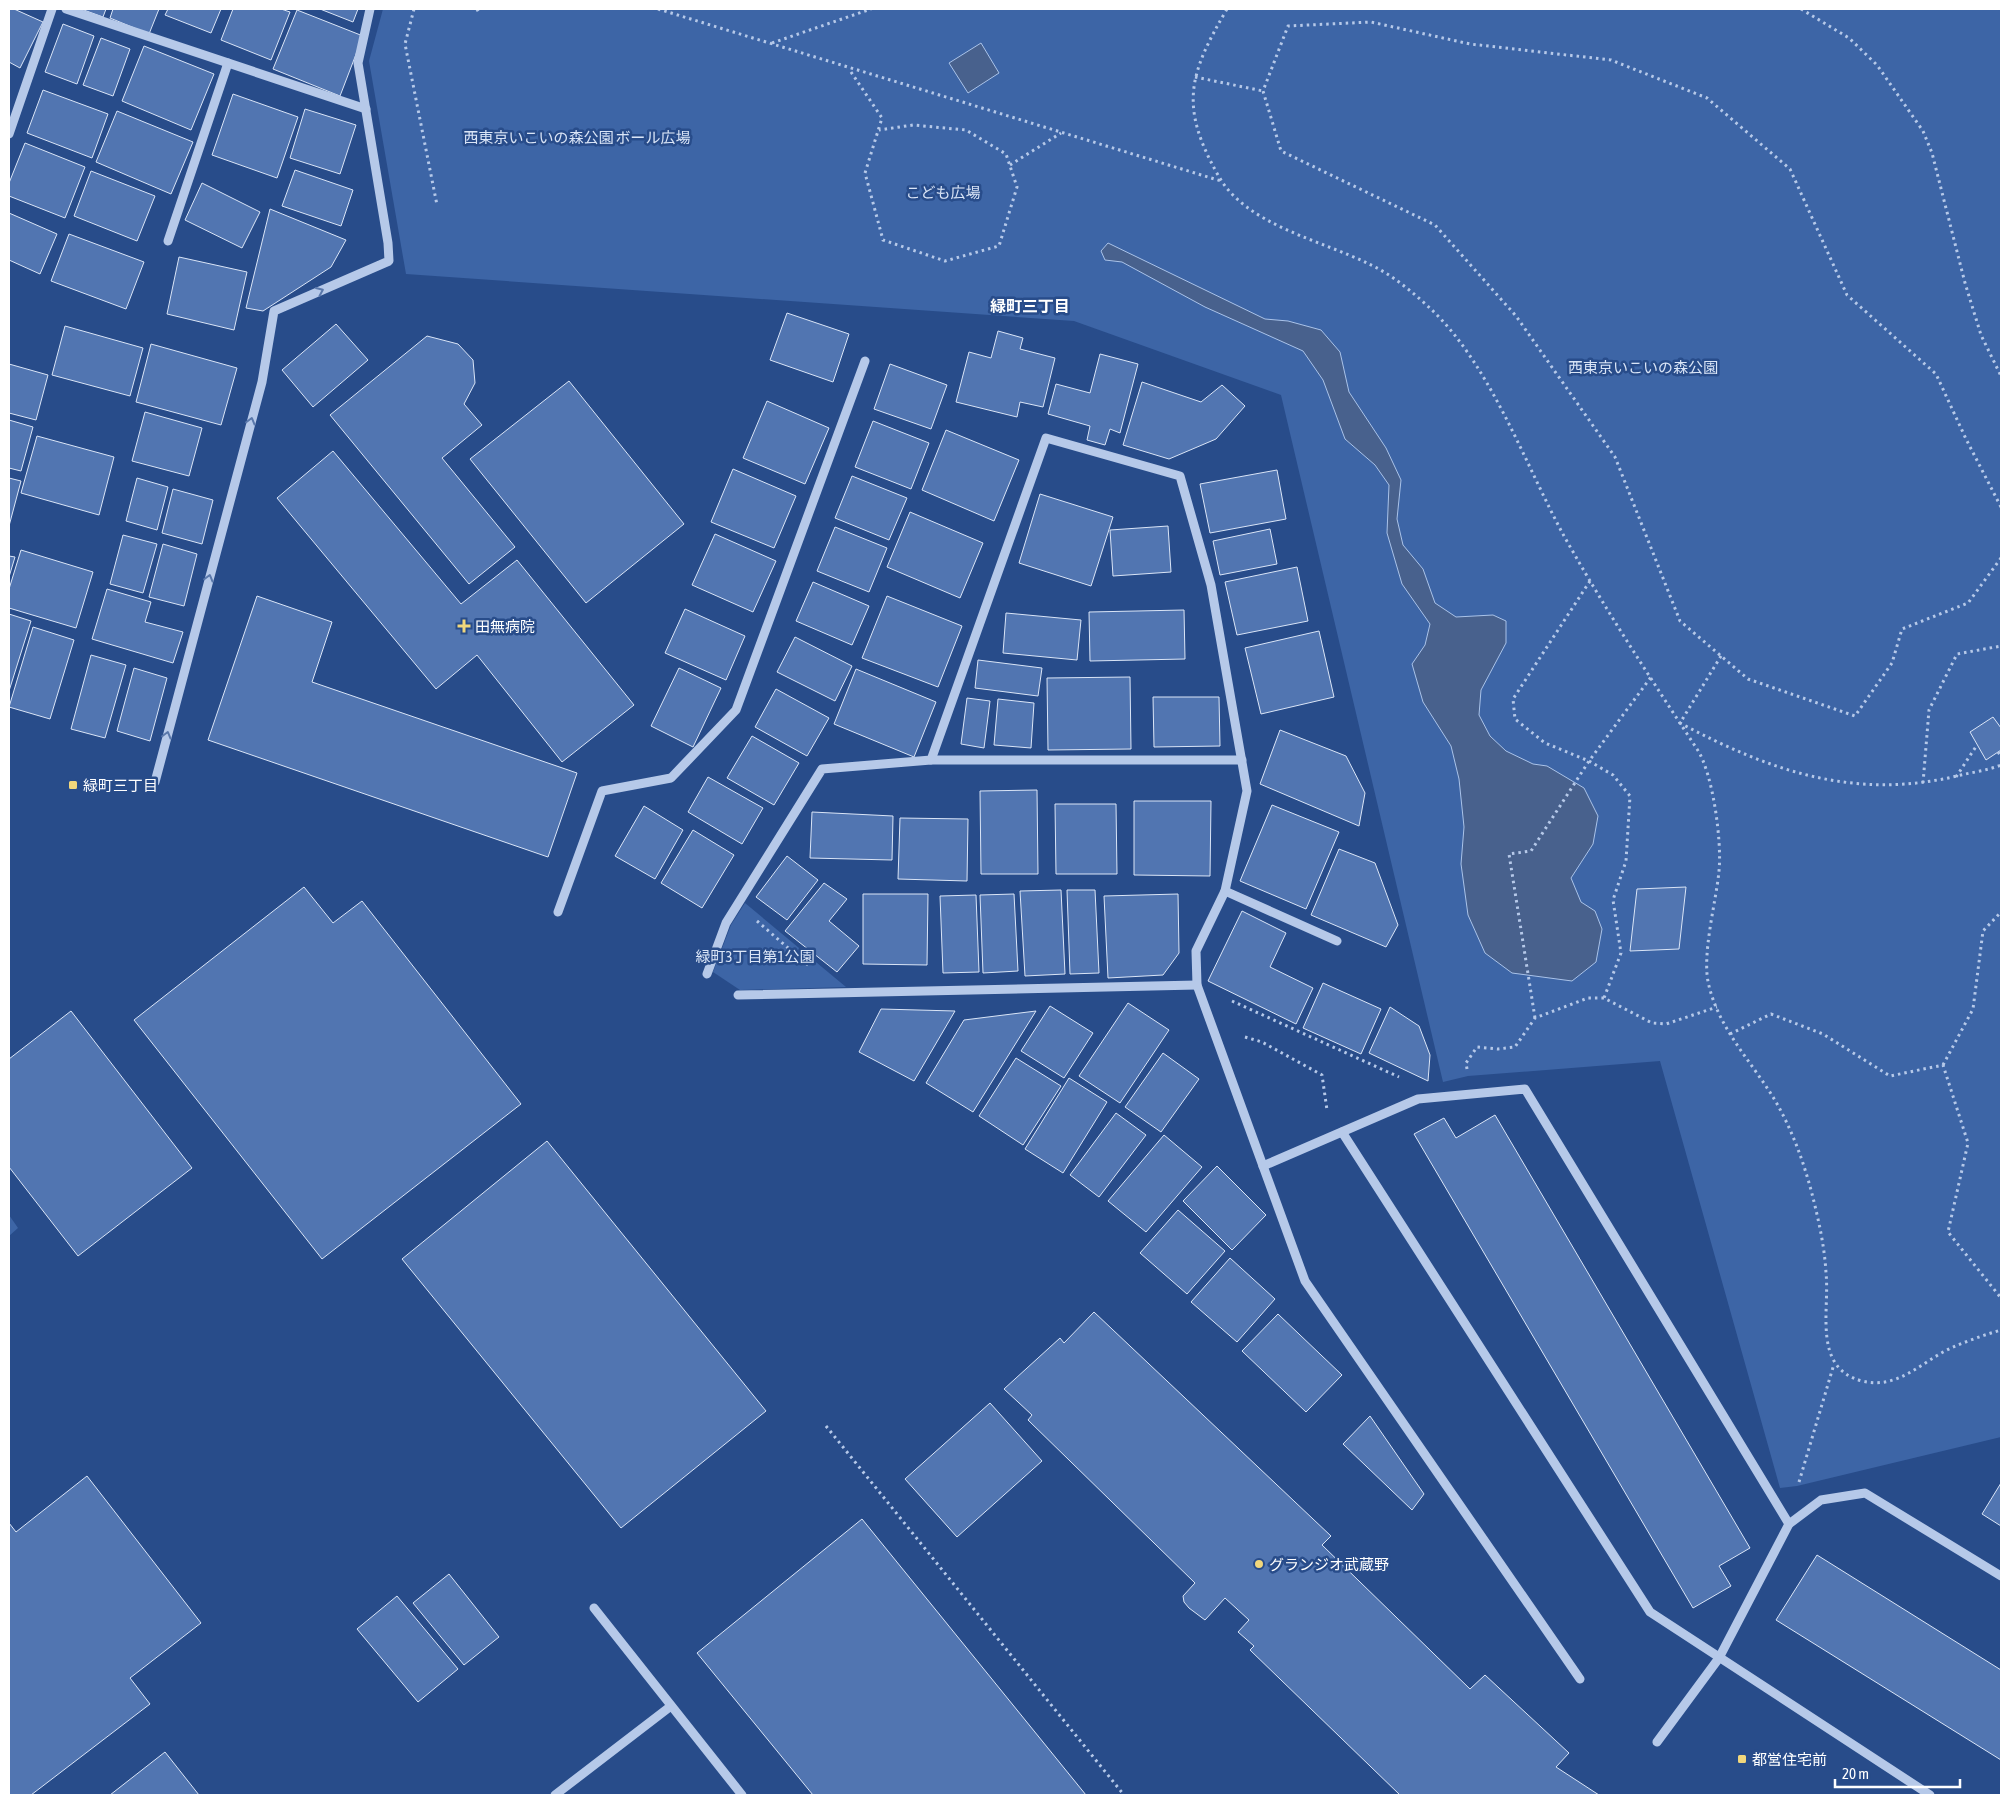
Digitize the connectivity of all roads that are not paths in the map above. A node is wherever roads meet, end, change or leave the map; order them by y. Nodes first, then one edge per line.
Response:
1 (52, 9) edge
2 (66, 9) edge
3 (370, 9) edge
4 (228, 63) junction
5 (366, 109) junction
6 (9, 134) edge
7 (168, 241) dead end
8 (865, 362) dead end
9 (931, 760) junction
10 (1242, 760) junction
11 (155, 782) dead end
12 (1225, 891) junction
13 (558, 912) dead end
14 (1337, 941) dead end
15 (707, 974) dead end
16 (1197, 985) junction
17 (738, 995) dead end
18 (1342, 1132) junction
19 (1263, 1166) junction
20 (1789, 1524) junction
21 (2001, 1576) edge
22 (594, 1608) dead end
23 (1718, 1658) junction
24 (1580, 1679) dead end
25 (671, 1706) junction
26 (1657, 1742) dead end
27 (555, 1795) edge
28 (742, 1795) edge
29 (1930, 1795) edge

1 - 6 street
2 - 4 street
3 - 5 street
4 - 5 street
4 - 7 street
11 -> 5 street
8 - 13 street
9 - 10 street
9 - 10 street
9 - 15 street
10 - 12 street
12 - 14 street
12 - 16 street
16 - 17 street
16 - 19 street
18 - 19 street
18 - 20 street
18 - 23 street
19 - 24 street
20 - 21 street
20 - 23 street
22 - 25 street
23 - 26 street
23 - 29 street
25 - 27 street
25 - 28 street

